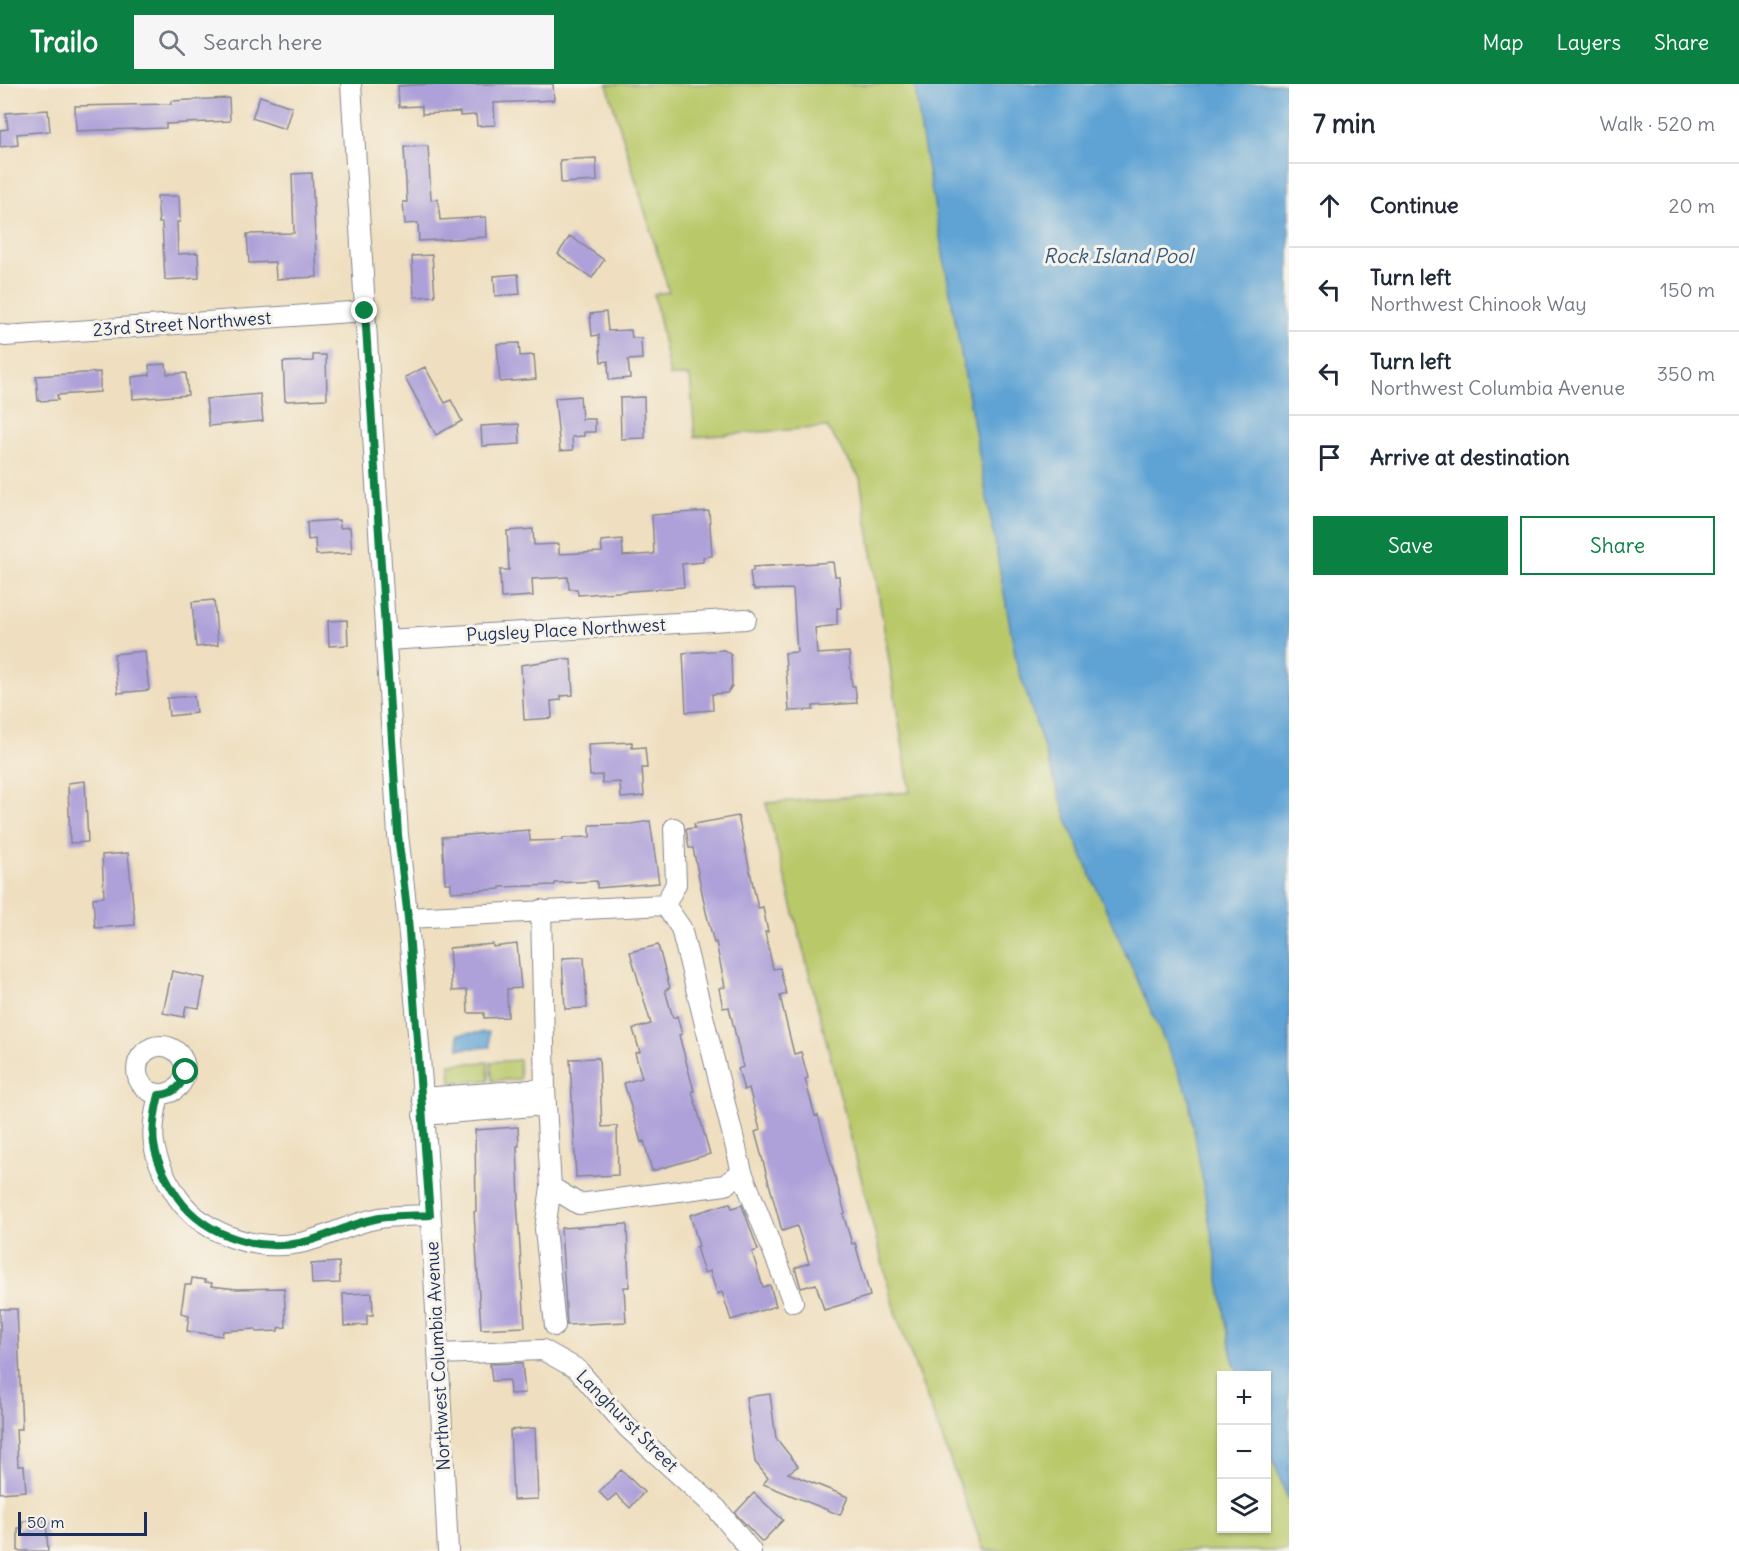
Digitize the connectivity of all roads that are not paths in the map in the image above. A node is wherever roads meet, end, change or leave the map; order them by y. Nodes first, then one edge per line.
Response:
1 (351, 84) edge
2 (365, 311) junction
3 (0, 334) edge
4 (746, 619) dead end
5 (386, 640) junction
6 (674, 828) dead end
7 (665, 905) junction
8 (541, 910) junction
9 (408, 918) junction
10 (159, 1095) dead end
11 (545, 1097) junction
12 (423, 1107) junction
13 (742, 1172) junction
14 (551, 1187) junction
15 (430, 1215) junction
16 (793, 1302) dead end
17 (555, 1326) dead end
18 (438, 1354) junction
19 (448, 1551) edge
20 (751, 1551) edge

1 - 2 street, Northwest Columbia Avenue
2 - 3 street, 23rd Street Northwest
2 - 5 street, Northwest Columbia Avenue
4 - 5 street, Pugsley Place Northwest
5 - 9 street, Northwest Columbia Avenue
6 - 7 street
7 - 8 street
7 - 13 street
8 - 9 street
8 - 11 street
9 - 12 street, Northwest Columbia Avenue
10 - 15 street
11 - 12 street
11 - 14 street
12 - 15 street, Northwest Columbia Avenue
13 - 14 street
13 - 16 street
14 - 17 street
15 - 18 street, Northwest Columbia Avenue
18 - 19 street, Northwest Columbia Avenue
18 - 20 street, Langhurst Street

